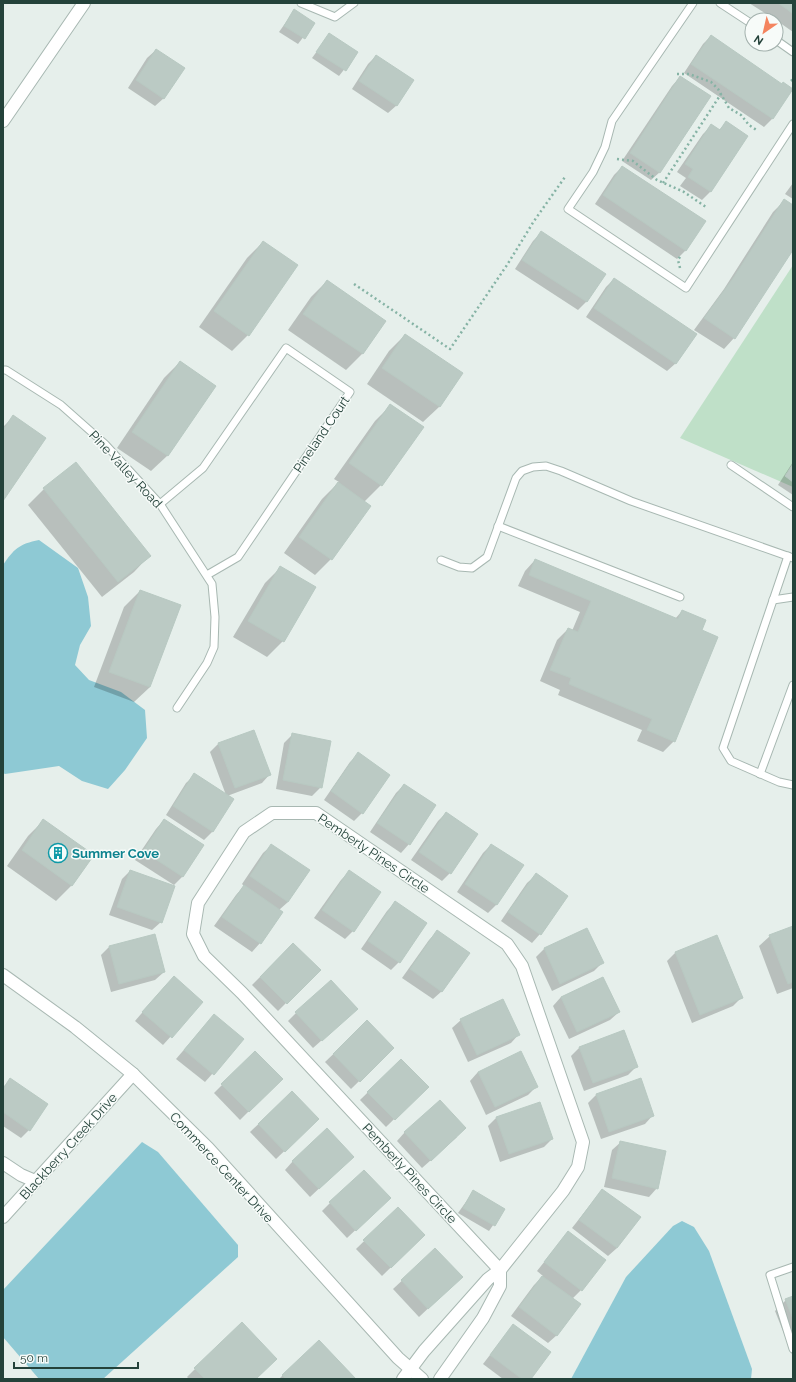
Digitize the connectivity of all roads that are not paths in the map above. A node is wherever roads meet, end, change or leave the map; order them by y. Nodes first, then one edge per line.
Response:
1 (84, 3) edge
2 (301, 3) edge
3 (354, 3) edge
4 (693, 3) edge
5 (720, 3) edge
6 (744, 19) edge
7 (784, 46) edge
8 (793, 52) edge
9 (3, 121) edge
10 (793, 124) edge
11 (3, 370) edge
12 (731, 465) dead end
13 (160, 504) junction
14 (793, 507) edge
15 (498, 526) junction
16 (790, 557) edge
17 (441, 560) dead end
18 (207, 575) junction
19 (680, 597) dead end
20 (793, 597) edge
21 (773, 600) junction
22 (793, 685) edge
23 (177, 708) dead end
24 (760, 774) junction
25 (793, 785) edge
26 (3, 975) edge
27 (133, 1074) junction
28 (3, 1163) edge
29 (35, 1181) junction
30 (3, 1217) edge
31 (793, 1266) edge
32 (500, 1270) junction
33 (793, 1349) edge
34 (406, 1374) edge
35 (422, 1379) edge
36 (440, 1379) edge

1 - 9 street
2 - 3 lane
4 - 10 lane
5 - 6 lane
7 - 8 lane
11 - 13 lane, Pine Valley Road
12 - 14 lane
13 - 18 lane, Pine Valley Road
13 - 18 lane, Pineland Court
15 - 16 lane
15 - 17 lane
15 - 19 lane
16 - 21 lane
18 - 23 lane, Pine Valley Road
20 - 21 lane
21 - 24 lane
22 - 24 lane
24 - 25 lane
26 - 27 street, Commerce Center Drive
27 - 29 street, Blackberry Creek Drive
27 - 34 street, Commerce Center Drive
28 - 29 street
29 - 30 street, Blackberry Creek Drive
31 - 33 lane
32 - 32 street, Pemberly Pines Circle
32 - 34 street, Pemberly Pines Circle
32 - 36 street
34 - 35 street, Commerce Center Drive

